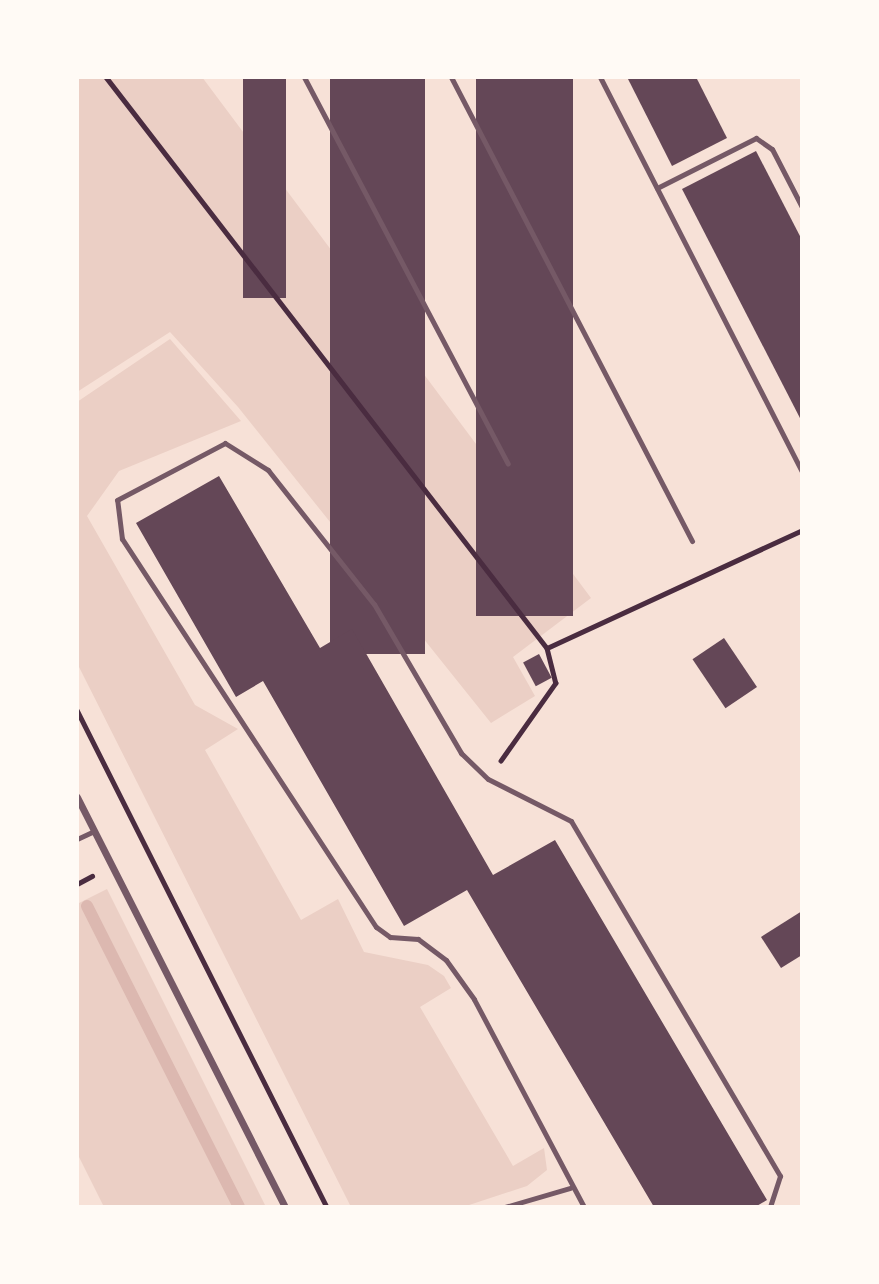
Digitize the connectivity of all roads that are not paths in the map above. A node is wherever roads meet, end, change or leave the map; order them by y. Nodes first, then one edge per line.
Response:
1 (304, 77) edge
2 (451, 77) edge
3 (600, 77) edge
4 (657, 187) junction
5 (802, 206) edge
6 (508, 464) dead end
7 (802, 471) edge
8 (692, 541) dead end
9 (77, 797) edge
10 (94, 831) junction
11 (77, 839) edge
12 (570, 1188) junction
13 (285, 1207) edge
14 (505, 1207) edge
15 (584, 1207) edge
16 (770, 1207) edge

1 - 6 lane
2 - 8 lane
3 - 4 lane
4 - 5 lane
4 - 7 lane
9 - 10 street
10 - 11 lane
10 - 13 street
12 - 14 lane
12 - 15 lane
12 - 16 lane

